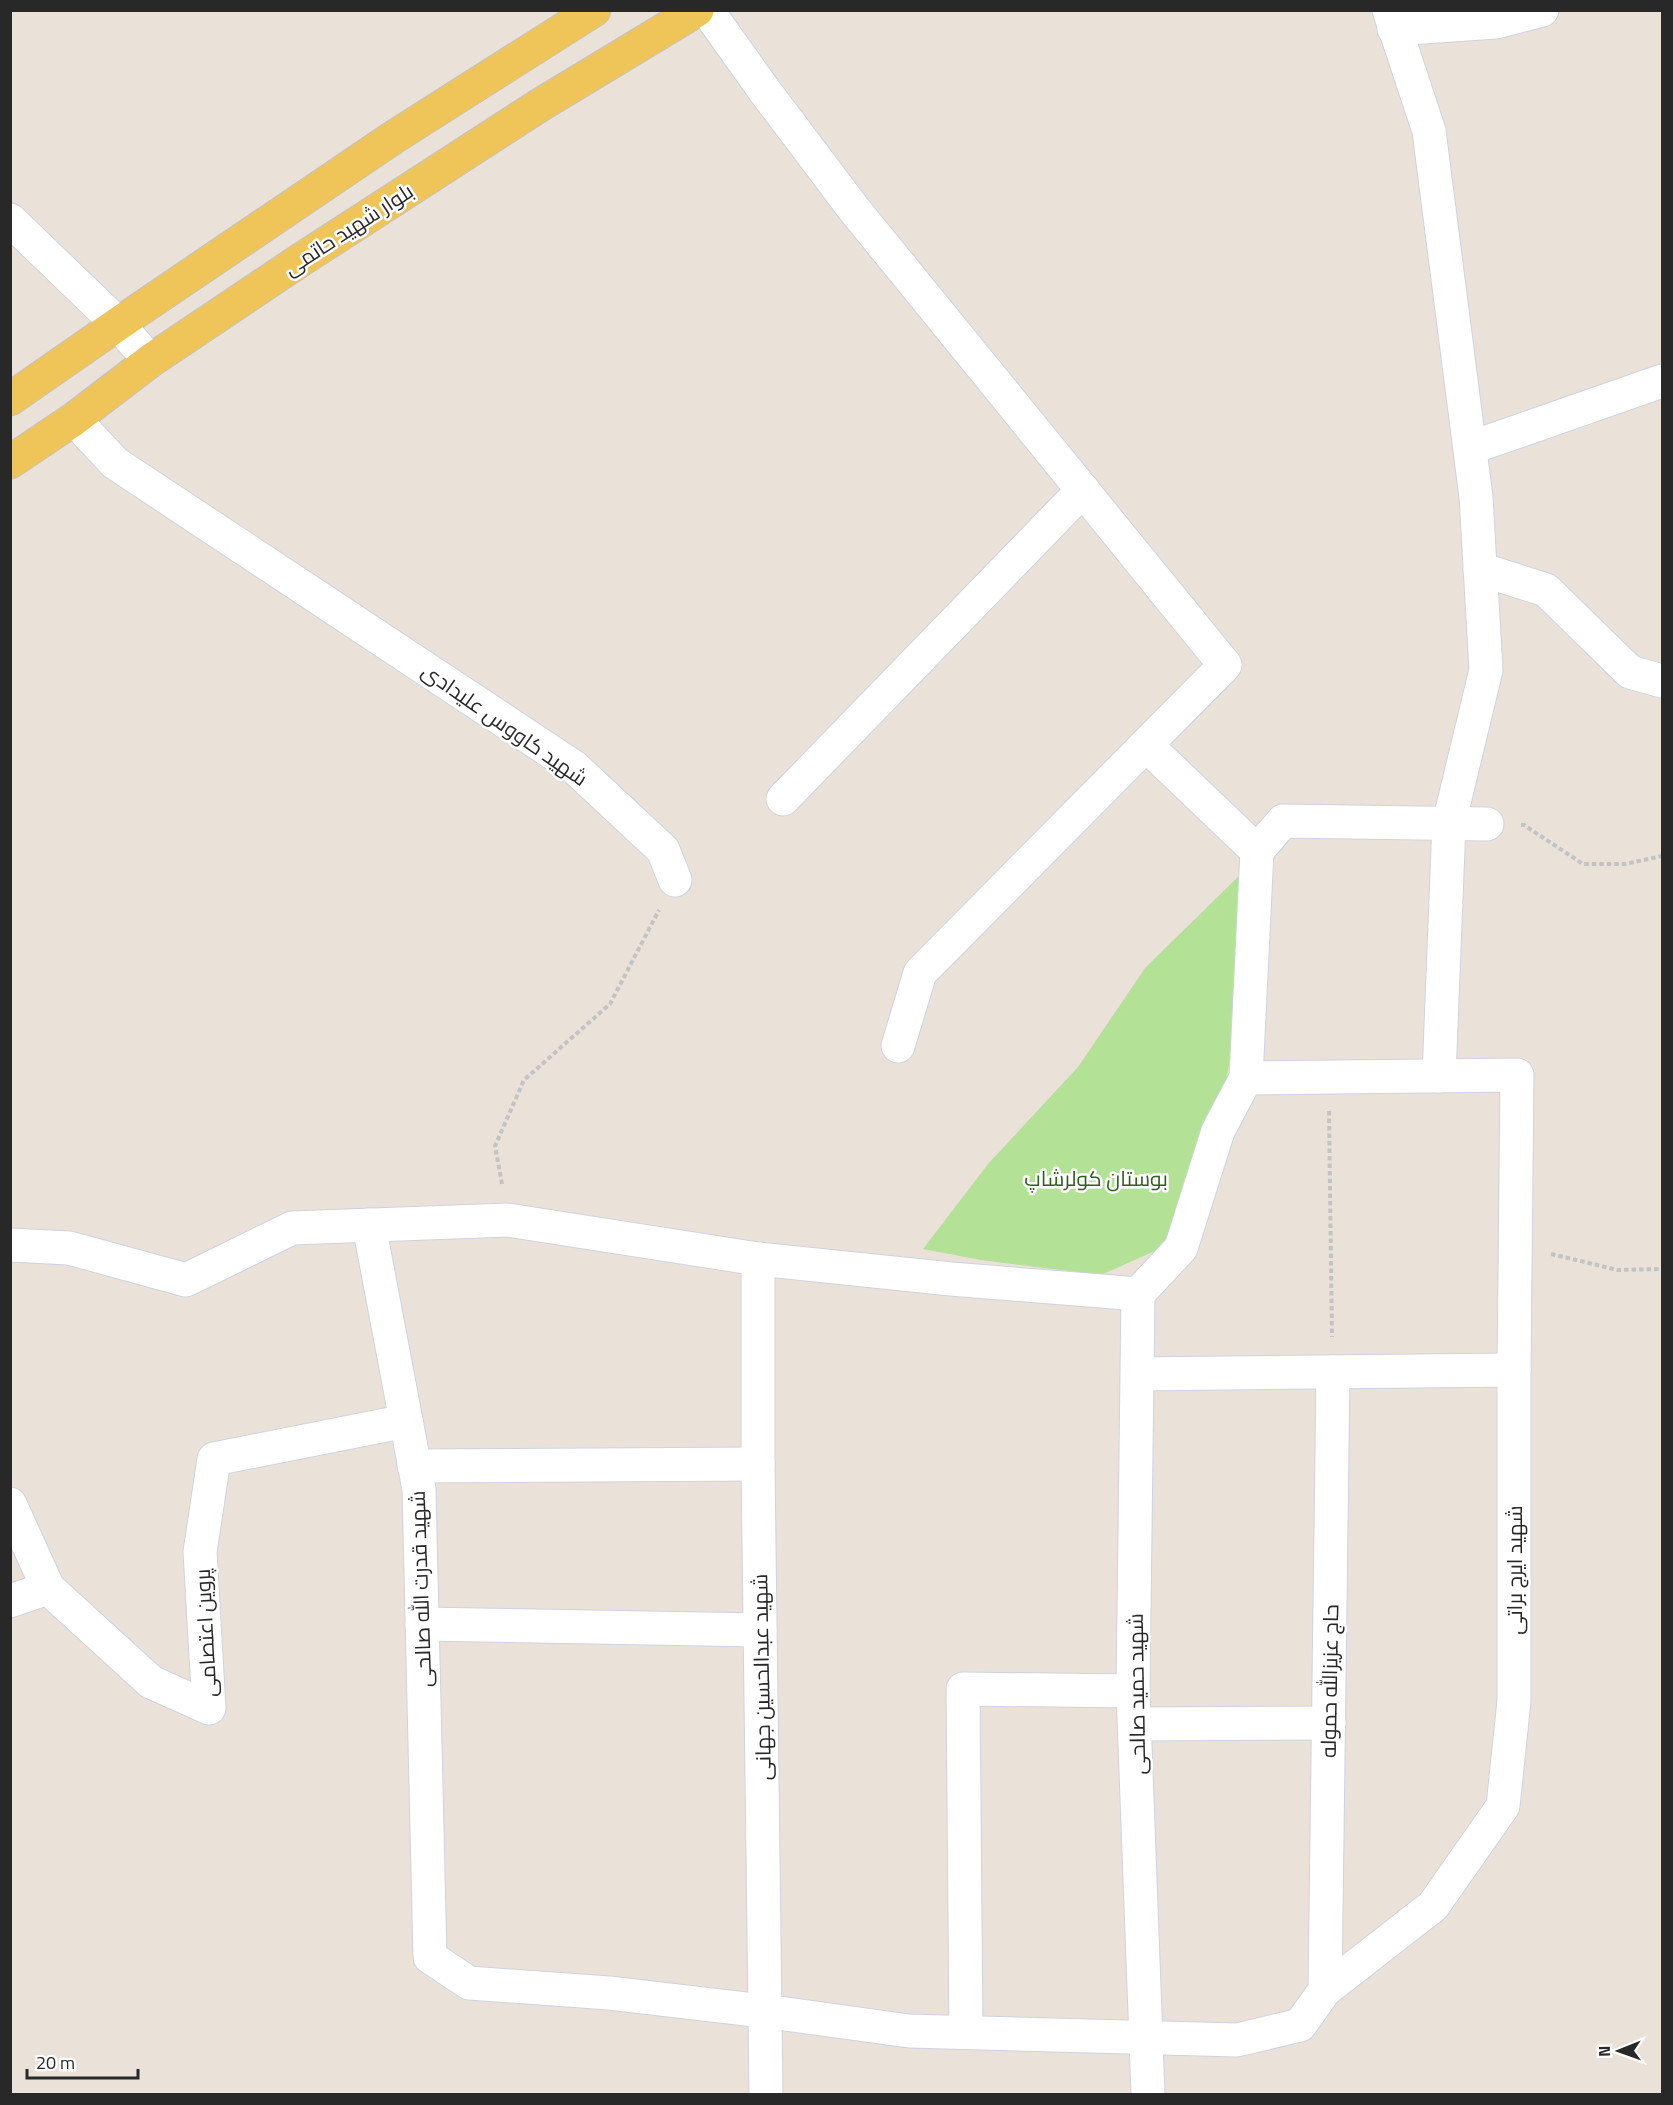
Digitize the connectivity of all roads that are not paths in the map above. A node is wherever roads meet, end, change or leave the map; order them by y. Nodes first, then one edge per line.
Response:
1 (594, 10) edge
2 (697, 10) edge
3 (707, 10) edge
4 (1542, 10) edge
5 (1391, 20) edge
6 (10, 220) edge
7 (118, 324) junction
8 (150, 361) junction
9 (1662, 381) edge
10 (10, 399) edge
11 (74, 419) junction
12 (1470, 448) junction
13 (10, 462) edge
14 (1083, 490) junction
15 (1480, 569) junction
16 (1662, 681) edge
17 (1146, 745) junction
18 (783, 799) dead end
19 (1449, 823) junction
20 (1487, 824) road end
21 (1257, 851) junction
22 (675, 880) road end
23 (898, 1046) dead end
24 (1439, 1076) junction
25 (1246, 1078) junction
26 (369, 1225) junction
27 (10, 1245) edge
28 (758, 1259) junction
29 (1138, 1294) junction
30 (1514, 1370) junction
31 (1333, 1372) junction
32 (1138, 1374) junction
33 (406, 1421) junction
34 (758, 1464) junction
35 (414, 1466) junction
36 (10, 1504) edge
37 (48, 1588) junction
38 (10, 1601) edge
39 (422, 1624) junction
40 (760, 1629) junction
41 (1133, 1691) junction
42 (1329, 1723) junction
43 (1135, 1724) junction
44 (430, 1957) joint
45 (1325, 1990) junction
46 (764, 2011) junction
47 (966, 2032) junction
48 (1146, 2037) junction
49 (765, 2094) edge
50 (1148, 2094) edge

1 - 7 main road
2 - 8 main road, بلوار شهید حاتمی
3 - 14 street
4 - 5 street
5 - 12 street
6 - 7 street
7 - 8 street
7 - 10 main road
8 - 11 main road, بلوار شهید حاتمی
9 - 12 street
11 - 13 main road, بلوار شهید حاتمی
11 - 22 street, شهید کاووس علیدادی
12 - 15 street
14 - 17 street
14 - 18 street
15 - 16 street
15 - 19 street
17 - 21 street
17 - 23 street
19 - 20 street
19 - 21 street
19 - 24 street
21 - 25 street
24 - 25 street
24 - 30 street, شهید ایرج براتی
25 - 29 street
26 - 27 street
26 - 28 street
26 - 33 street, شهید قدرت الله صالحی
28 - 29 street
28 - 34 street, شهید عبدالحسین جهانی
29 - 32 street, شهید حمید صالحی
30 - 31 street
30 - 45 street, شهید ایرج براتی
31 - 32 street
31 - 42 street, حاج عزیزالله حموله
32 - 41 street, شهید حمید صالحی
33 - 35 street, شهید قدرت الله صالحی
33 - 37 street, پروین اعتصامی
34 - 35 street
34 - 40 street, شهید عبدالحسین جهانی
35 - 39 street, شهید قدرت الله صالحی
36 - 37 street, پروین اعتصامی
37 - 38 street
39 - 40 street
39 - 44 street, شهید قدرت الله صالحی
40 - 46 street, شهید عبدالحسین جهانی
41 - 43 street, شهید حمید صالحی
41 - 47 street
42 - 43 street
42 - 45 street, حاج عزیزالله حموله
43 - 48 street, شهید حمید صالحی
44 - 46 street, شهید ایرج براتی
45 - 48 street, شهید ایرج براتی
46 - 47 street, شهید ایرج براتی
46 - 49 street, شهید عبدالحسین جهانی
47 - 48 street, شهید ایرج براتی
48 - 50 street, شهید حمید صالحی

